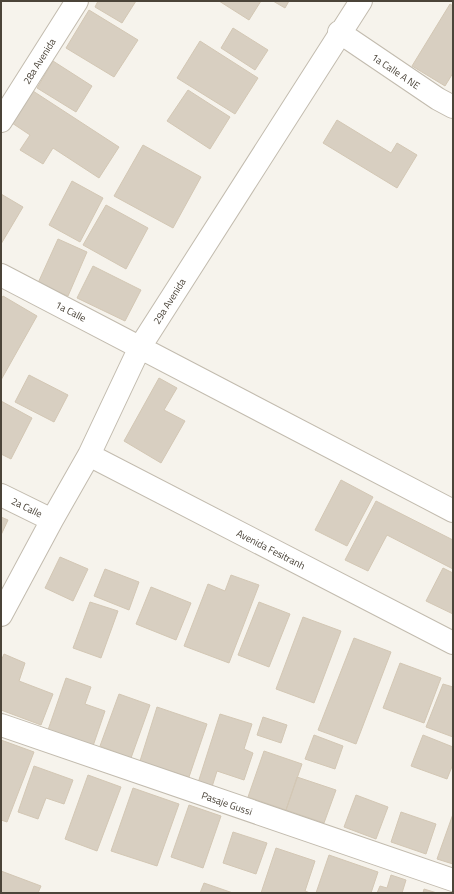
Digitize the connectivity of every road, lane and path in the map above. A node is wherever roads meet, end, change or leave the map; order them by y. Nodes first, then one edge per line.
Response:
1 (77, 1) edge
2 (360, 1) edge
3 (339, 32) junction
4 (453, 107) edge
5 (1, 121) edge
6 (1, 275) edge
7 (140, 347) junction
8 (89, 455) junction
9 (1, 495) edge
10 (453, 511) edge
11 (52, 520) junction
12 (1, 615) edge
13 (453, 643) edge
14 (1, 725) edge
15 (453, 880) edge

1 - 5 street, 28a Avenida
2 - 3 street, 29a Avenida
3 - 4 street, 1a Calle A NE
3 - 7 street, 29a Avenida
6 - 7 street, 1a Calle
7 - 8 street, 29a Avenida
7 - 10 street, 1a Calle
8 - 11 street, 29a Avenida
8 - 13 street, Avenida Fesitranh
9 - 11 street, 2a Calle
11 - 12 street, 29a Avenida
14 - 15 street, Pasaje Gussi

